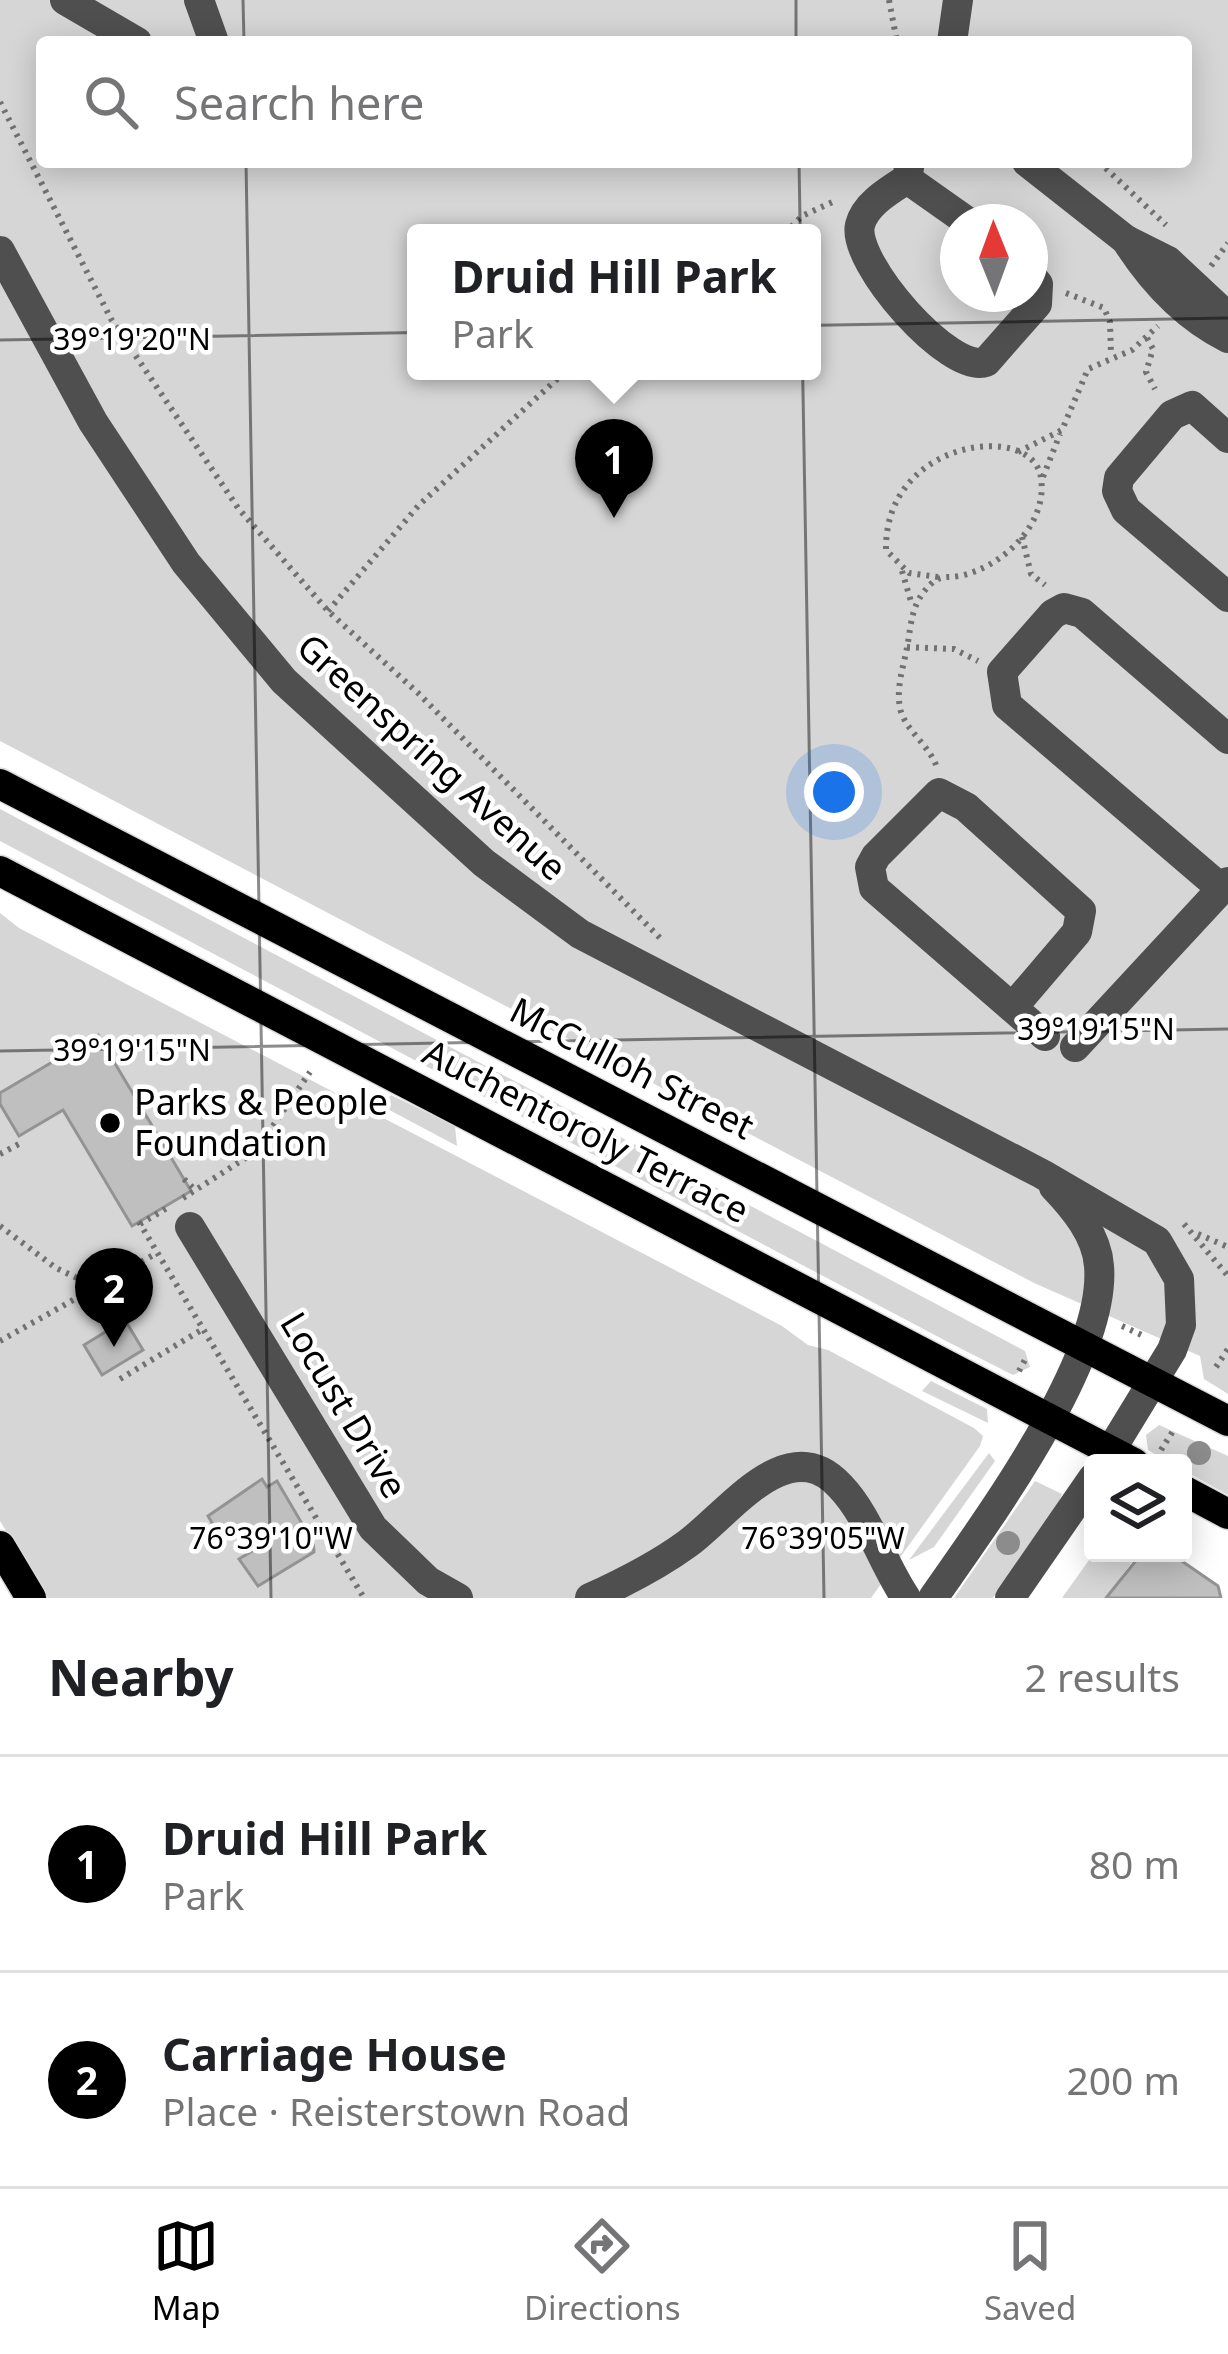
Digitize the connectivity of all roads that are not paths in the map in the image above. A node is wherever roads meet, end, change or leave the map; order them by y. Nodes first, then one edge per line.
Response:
1 (65, 0) edge
2 (199, 0) edge
3 (953, 1) edge
4 (127, 36) edge
5 (212, 36) edge
6 (952, 36) edge
7 (1035, 168) edge
8 (908, 170) edge
9 (947, 204) edge
10 (1126, 240) junction
11 (0, 251) edge
12 (1030, 312) edge
13 (1228, 317) edge
14 (1228, 338) edge
15 (1228, 438) edge
16 (1228, 597) edge
17 (1228, 740) edge
18 (0, 784) edge
19 (0, 871) edge
20 (1225, 886) edge
21 (1012, 1007) junction
22 (1045, 1036) dead end
23 (1075, 1047) dead end
24 (1042, 1174) junction
25 (190, 1227) dead end
26 (1081, 1345) junction
27 (1151, 1382) junction
28 (1052, 1416) junction
29 (1228, 1421) edge
30 (1122, 1454) edge
31 (1128, 1454) edge
32 (1084, 1491) edge
33 (1192, 1495) edge
34 (1228, 1514) edge
35 (0, 1546) edge
36 (31, 1598) edge
37 (458, 1598) edge
38 (590, 1598) edge
39 (906, 1598) edge
40 (933, 1598) edge
41 (1010, 1598) edge

1 - 4 street
2 - 5 street
3 - 6 street
7 - 10 street
8 - 9 street
8 - 12 street
10 - 13 street
10 - 14 street
11 - 24 street, Greenspring Avenue
15 - 16 street
17 - 20 street
18 - 26 main road, McCulloh Street
19 - 28 main road, Auchentoroly Terrace
20 - 23 street
21 - 21 street
21 - 22 street
24 - 26 street, Greenspring Avenue
24 - 27 street, Greenspring Avenue
25 - 37 street, Locust Drive
26 - 27 main road, McCulloh Street
26 - 28 street, Greenspring Avenue
27 - 29 main road, McCulloh Street
27 - 31 street, Greenspring Avenue
28 - 30 main road, Auchentoroly Terrace
28 - 40 street, Greenspring Avenue
32 - 41 street
33 - 34 main road
35 - 36 main road
38 - 39 street

